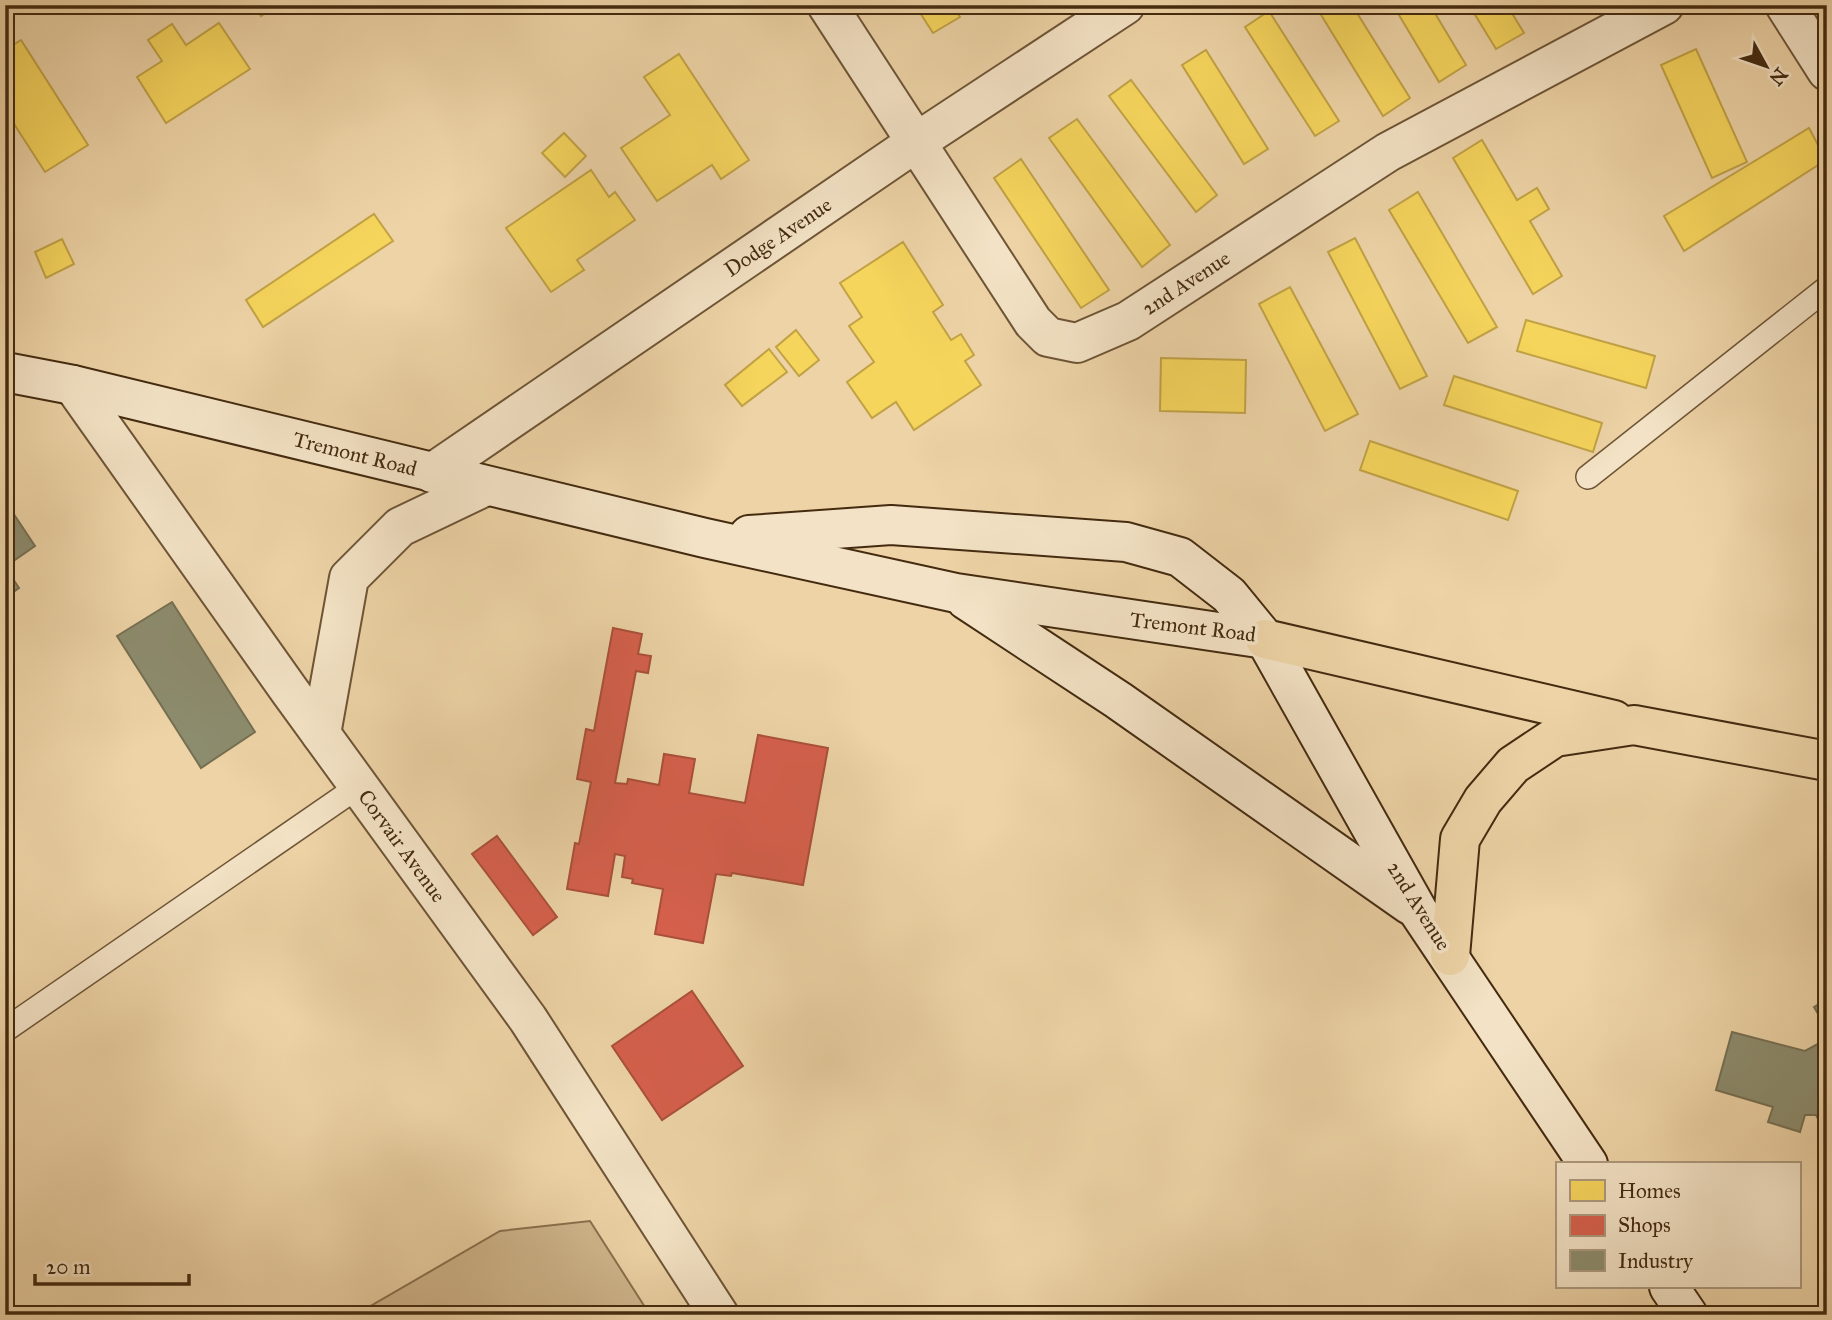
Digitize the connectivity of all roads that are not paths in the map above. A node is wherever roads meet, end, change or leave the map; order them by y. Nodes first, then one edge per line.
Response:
1 (827, 5) edge
2 (1125, 5) edge
3 (1664, 5) edge
4 (1785, 5) edge
5 (1827, 71) edge
6 (915, 144) junction
7 (1827, 288) edge
8 (5, 372) edge
9 (73, 385) junction
10 (432, 473) junction
11 (1588, 477) dead end
12 (486, 486) junction
13 (705, 538) junction
14 (956, 593) junction
15 (1265, 639) junction
16 (1634, 725) junction
17 (321, 734) junction
18 (1827, 761) edge
19 (359, 786) junction
20 (1418, 911) junction
21 (1450, 956) junction
22 (5, 1030) edge
23 (1587, 1162) edge
24 (719, 1315) edge

1 - 6 street, 2nd Avenue
2 - 6 street, Dodge Avenue
3 - 6 street, 2nd Avenue
4 - 5 street
6 - 10 street, Dodge Avenue
7 - 11 lane
8 - 9 street, Tremont Road
9 - 10 street, Tremont Road
9 - 17 street, Corvair Avenue
10 - 12 street, Tremont Road
12 - 13 street, Tremont Road
12 - 17 street
13 - 14 street, Tremont Road
13 - 15 street, Tremont Road
14 - 15 street, Tremont Road
14 - 20 street
15 - 16 highway
15 - 20 street, 2nd Avenue
16 - 18 highway
16 - 21 highway
17 - 19 street, Corvair Avenue
19 - 22 lane
19 - 24 street, Corvair Avenue
20 - 21 street, 2nd Avenue
21 - 23 street, 2nd Avenue

